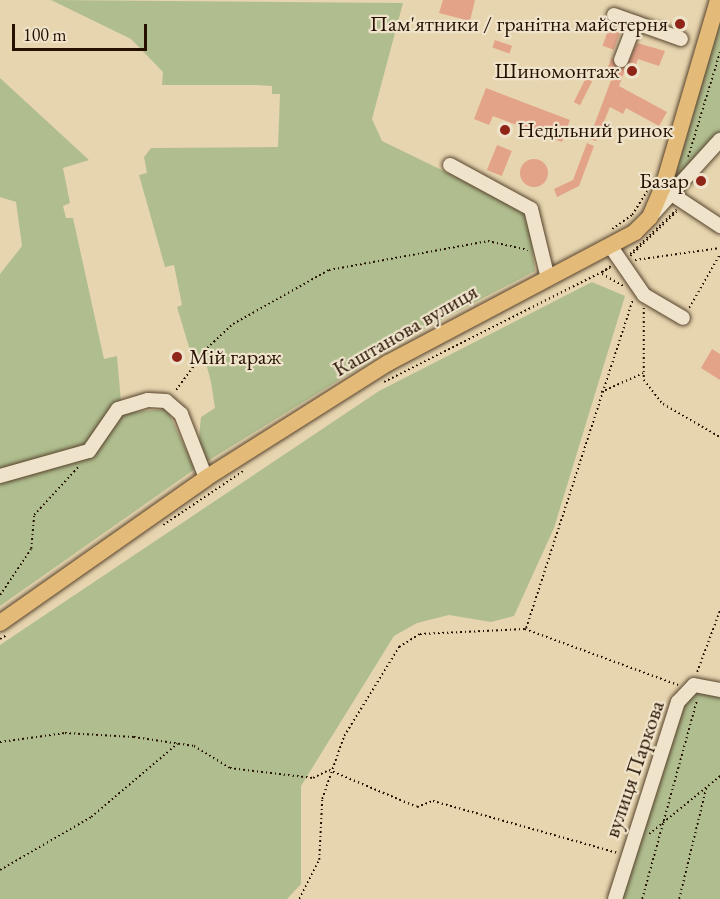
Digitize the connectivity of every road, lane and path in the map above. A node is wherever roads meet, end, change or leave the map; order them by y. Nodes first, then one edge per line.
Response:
1 (718, 0) edge
2 (614, 15) dead end
3 (635, 22) junction
4 (681, 39) dead end
5 (720, 52) edge
6 (621, 60) dead end
7 (715, 69) junction
8 (720, 71) edge
9 (720, 140) edge
10 (686, 163) dead end
11 (450, 165) dead end
12 (670, 195) junction
13 (720, 226) edge
14 (720, 248) edge
15 (613, 252) junction
16 (541, 254) junction
17 (720, 254) edge
18 (602, 273) junction
19 (548, 279) junction
20 (639, 294) junction
21 (683, 318) joint
22 (644, 373) junction
23 (176, 390) dead end
24 (601, 392) junction
25 (720, 437) edge
26 (89, 450) junction
27 (252, 464) dead end
28 (0, 476) edge
29 (206, 478) junction
30 (159, 527) dead end
31 (0, 595) edge
32 (720, 610) edge
33 (6, 629) edge
34 (525, 629) junction
35 (0, 639) edge
36 (694, 686) junction
37 (720, 690) edge
38 (0, 742) edge
39 (178, 744) junction
40 (329, 770) junction
41 (720, 776) edge
42 (706, 788) junction
43 (664, 819) junction
44 (642, 841) dead end
45 (627, 856) junction
46 (0, 870) edge
47 (299, 899) edge
48 (615, 899) edge
49 (642, 899) edge
50 (679, 899) edge

1 - 12 main road, Каштанова вулиця
2 - 3 street
3 - 4 street
3 - 6 street
5 - 7 path
7 - 8 path
7 - 10 path
9 - 12 street
11 - 16 street
12 - 13 street
12 - 15 main road, Каштанова вулиця
12 - 15 path
12 - 15 path
14 - 15 path
15 - 18 path
15 - 18 path
15 - 19 main road, Каштанова вулиця
15 - 20 street
16 - 19 street
16 - 23 path
17 - 21 path
18 - 20 path
19 - 29 main road, Каштанова вулиця
20 - 21 street
20 - 22 path
20 - 24 path
22 - 24 path
22 - 25 path
24 - 34 path
26 - 28 street
26 - 29 street
26 - 31 path
27 - 30 path
29 - 33 main road, Каштанова вулиця
32 - 36 path
33 - 35 path
34 - 36 path
34 - 40 path
36 - 37 street
36 - 43 path
36 - 45 street, вулиця Паркова
38 - 39 path
39 - 40 path
39 - 46 path
40 - 45 path
40 - 47 path
41 - 42 path
42 - 43 path
42 - 50 path
43 - 44 path
43 - 49 path
45 - 48 street, вулиця Паркова

